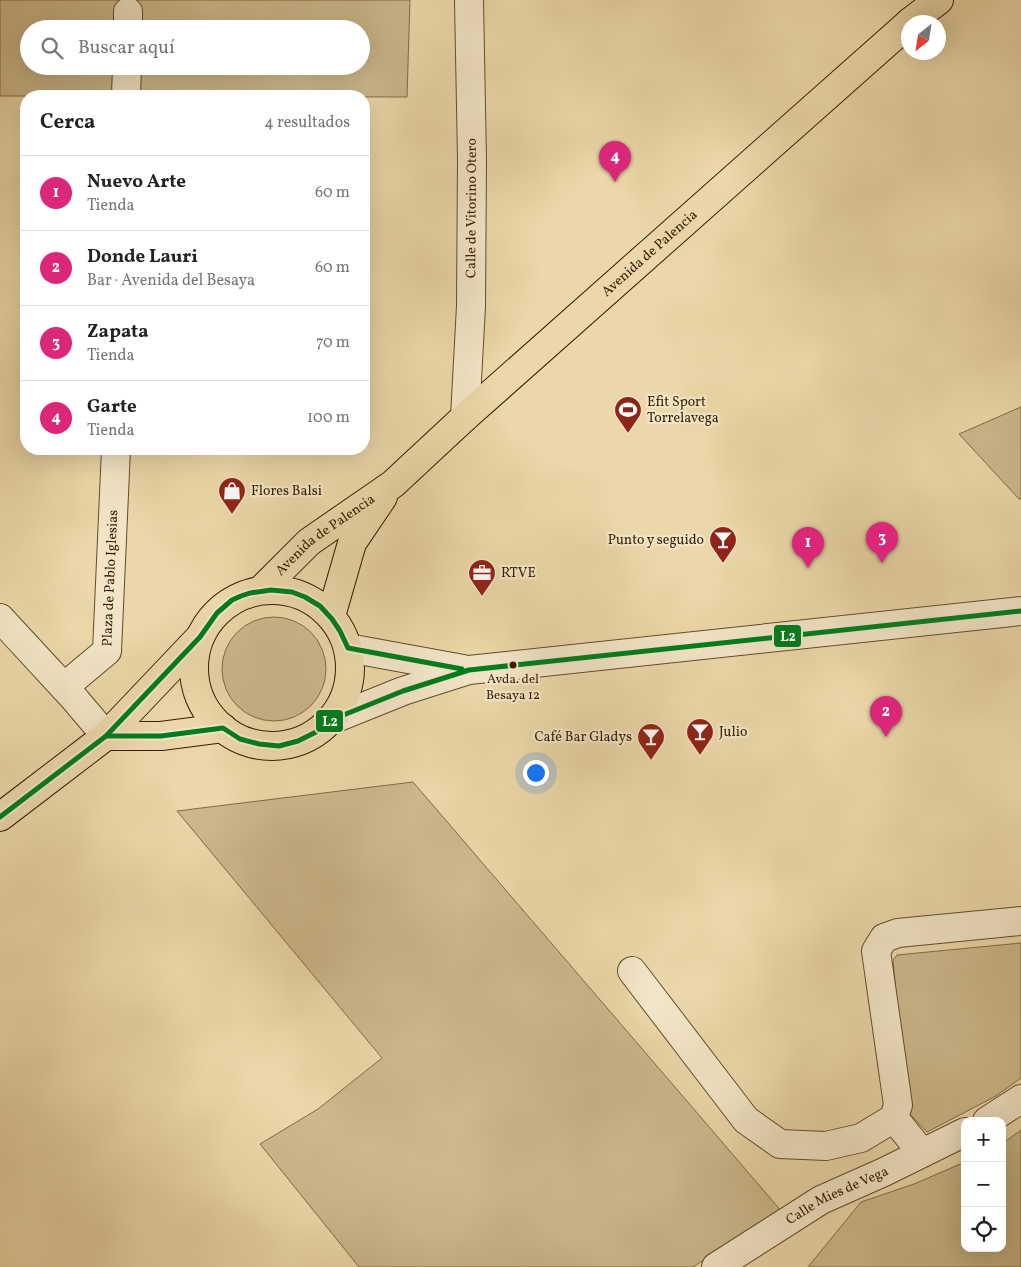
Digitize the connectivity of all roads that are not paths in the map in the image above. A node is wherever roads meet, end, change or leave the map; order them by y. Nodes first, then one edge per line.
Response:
1 (469, 0) edge
2 (939, 0) edge
3 (919, 15) edge
4 (901, 30) edge
5 (127, 75) edge
6 (126, 90) edge
7 (465, 417) junction
8 (116, 455) edge
9 (393, 484) junction
10 (261, 590) junction
11 (1021, 611) edge
12 (331, 616) junction
13 (0, 618) edge
14 (200, 637) junction
15 (348, 648) junction
16 (469, 670) junction
17 (64, 688) junction
18 (331, 720) junction
19 (223, 728) junction
20 (106, 736) junction
21 (5, 811) edge
22 (1021, 921) edge
23 (632, 971) dead end
24 (1021, 1099) edge
25 (994, 1117) edge
26 (894, 1118) junction
27 (961, 1134) edge
28 (922, 1153) junction
29 (716, 1267) edge

1 - 7 street, Calle de Vitorino Otero
2 - 3 highway, Avenida de Palencia
4 - 7 highway, Avenida de Palencia
5 - 6 street
7 - 9 highway, Avenida de Palencia
8 - 17 street, Plaza de Pablo Iglesias
9 - 10 highway, Avenida de Palencia
9 - 12 highway, Avenida de Palencia
10 - 12 highway
10 - 14 highway
11 - 16 street
12 - 15 highway
13 - 17 street
14 - 19 highway
14 - 20 highway
15 - 16 street
15 - 18 highway
16 - 18 street
17 - 20 street
18 - 19 highway
19 - 20 highway
20 - 21 highway
22 - 26 street
23 - 26 street
24 - 25 street
26 - 28 street
27 - 28 street, Calle Mies de Vega
28 - 29 street, Calle Mies de Vega

